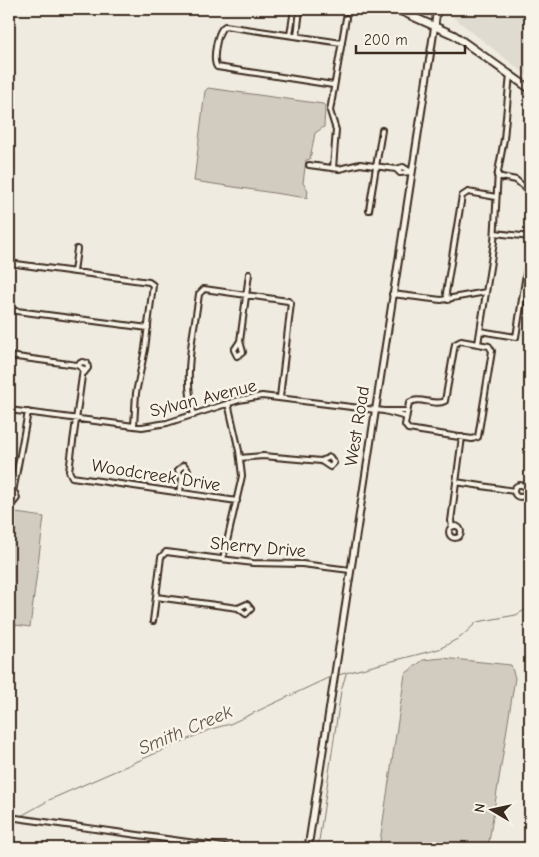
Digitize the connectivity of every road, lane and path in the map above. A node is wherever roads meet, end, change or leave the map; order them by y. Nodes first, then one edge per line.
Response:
1 (294, 9) edge
2 (300, 9) edge
3 (396, 9) edge
4 (437, 9) edge
5 (346, 18) dead end
6 (435, 24) junction
7 (290, 35) junction
8 (297, 36) junction
9 (342, 43) junction
10 (510, 74) junction
11 (334, 85) junction
12 (530, 89) edge
13 (382, 130) dead end
14 (310, 165) dead end
15 (376, 166) junction
16 (333, 168) junction
17 (412, 172) junction
18 (498, 176) junction
19 (530, 192) edge
20 (496, 197) junction
21 (369, 210) dead end
22 (495, 233) junction
23 (530, 238) edge
24 (77, 249) dead end
25 (530, 249) edge
26 (9, 263) edge
27 (74, 272) junction
28 (249, 274) dead end
29 (486, 292) junction
30 (392, 294) junction
31 (246, 295) junction
32 (448, 300) junction
33 (9, 310) edge
34 (148, 328) junction
35 (480, 332) junction
36 (240, 341) dead end
37 (478, 344) junction
38 (9, 356) edge
39 (77, 365) junction
40 (84, 373) junction
41 (280, 397) junction
42 (228, 404) junction
43 (9, 410) edge
44 (375, 410) junction
45 (384, 411) junction
46 (407, 411) junction
47 (28, 412) junction
48 (194, 415) junction
49 (406, 417) junction
50 (77, 419) junction
51 (134, 426) junction
52 (462, 437) junction
53 (240, 458) junction
54 (321, 461) dead end
55 (182, 478) dead end
56 (456, 482) junction
57 (514, 491) dead end
58 (180, 492) junction
59 (11, 493) edge
60 (9, 501) edge
61 (237, 501) junction
62 (452, 527) dead end
63 (223, 559) junction
64 (350, 570) junction
65 (156, 597) junction
66 (238, 608) dead end
67 (153, 621) dead end
68 (9, 817) edge
69 (231, 848) edge
70 (308, 848) edge

1 - 7 street
2 - 8 street
3 - 6 main road
4 - 6 main road, West Road
5 - 9 street
6 - 10 main road
6 - 17 street, West Road
7 - 8 street
7 - 11 street
8 - 9 street
9 - 11 street
10 - 12 main road
10 - 18 street
11 - 16 street
13 - 15 street
14 - 16 street
15 - 16 street
15 - 17 street
15 - 21 street
17 - 30 street, West Road
18 - 19 street
18 - 20 street
20 - 22 street
20 - 32 street
22 - 23 street
22 - 29 street
24 - 27 street
25 - 35 street
26 - 27 street
27 - 34 street
28 - 31 street
29 - 32 street
29 - 35 street
30 - 32 street
30 - 44 street, West Road
31 - 36 street
31 - 41 street
31 - 48 street
33 - 34 street
34 - 51 street
35 - 37 street
37 - 46 street
37 - 52 street
38 - 39 street
39 - 40 street
39 - 40 street
40 - 50 street
41 - 42 street, Sylvan Avenue
41 - 44 street, Sylvan Avenue
42 - 48 street, Sylvan Avenue
42 - 53 street
43 - 47 street, Sylvan Avenue
44 - 45 street, Sylvan Avenue
44 - 64 street, West Road
45 - 46 street
45 - 49 street
46 - 49 street
47 - 50 street, Sylvan Avenue
47 - 59 street
48 - 51 street, Sylvan Avenue
49 - 52 street
50 - 51 street, Sylvan Avenue
50 - 58 street, Woodcreek Drive
52 - 56 street
53 - 54 street
53 - 61 street
55 - 58 street
56 - 57 street
56 - 62 street
58 - 61 street, Woodcreek Drive
59 - 60 street
61 - 63 street
63 - 64 street, Sherry Drive
63 - 65 street, Sherry Drive
64 - 70 street, West Road
65 - 66 street
65 - 67 street
68 - 69 street

